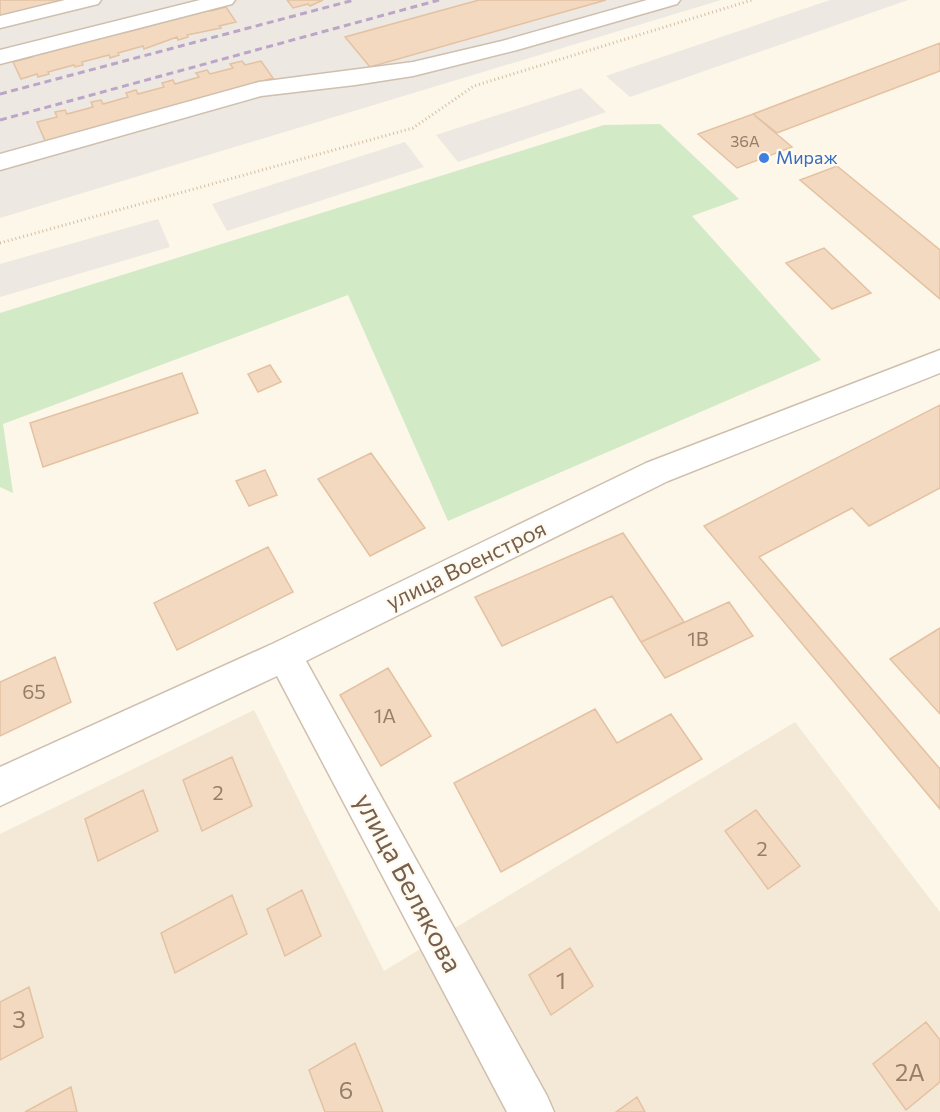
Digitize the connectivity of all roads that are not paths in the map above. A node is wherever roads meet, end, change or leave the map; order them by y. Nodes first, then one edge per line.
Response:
1 (90, 0) edge
2 (225, 0) edge
3 (670, 0) edge
4 (0, 22) edge
5 (0, 57) edge
6 (0, 162) edge
7 (940, 361) edge
8 (284, 655) junction
9 (0, 787) edge
10 (531, 1112) edge

1 - 4 street
2 - 5 street
3 - 6 street
7 - 8 street, улица Военстроя
8 - 9 street, улица Военстроя
8 - 10 street, улица Белякова

